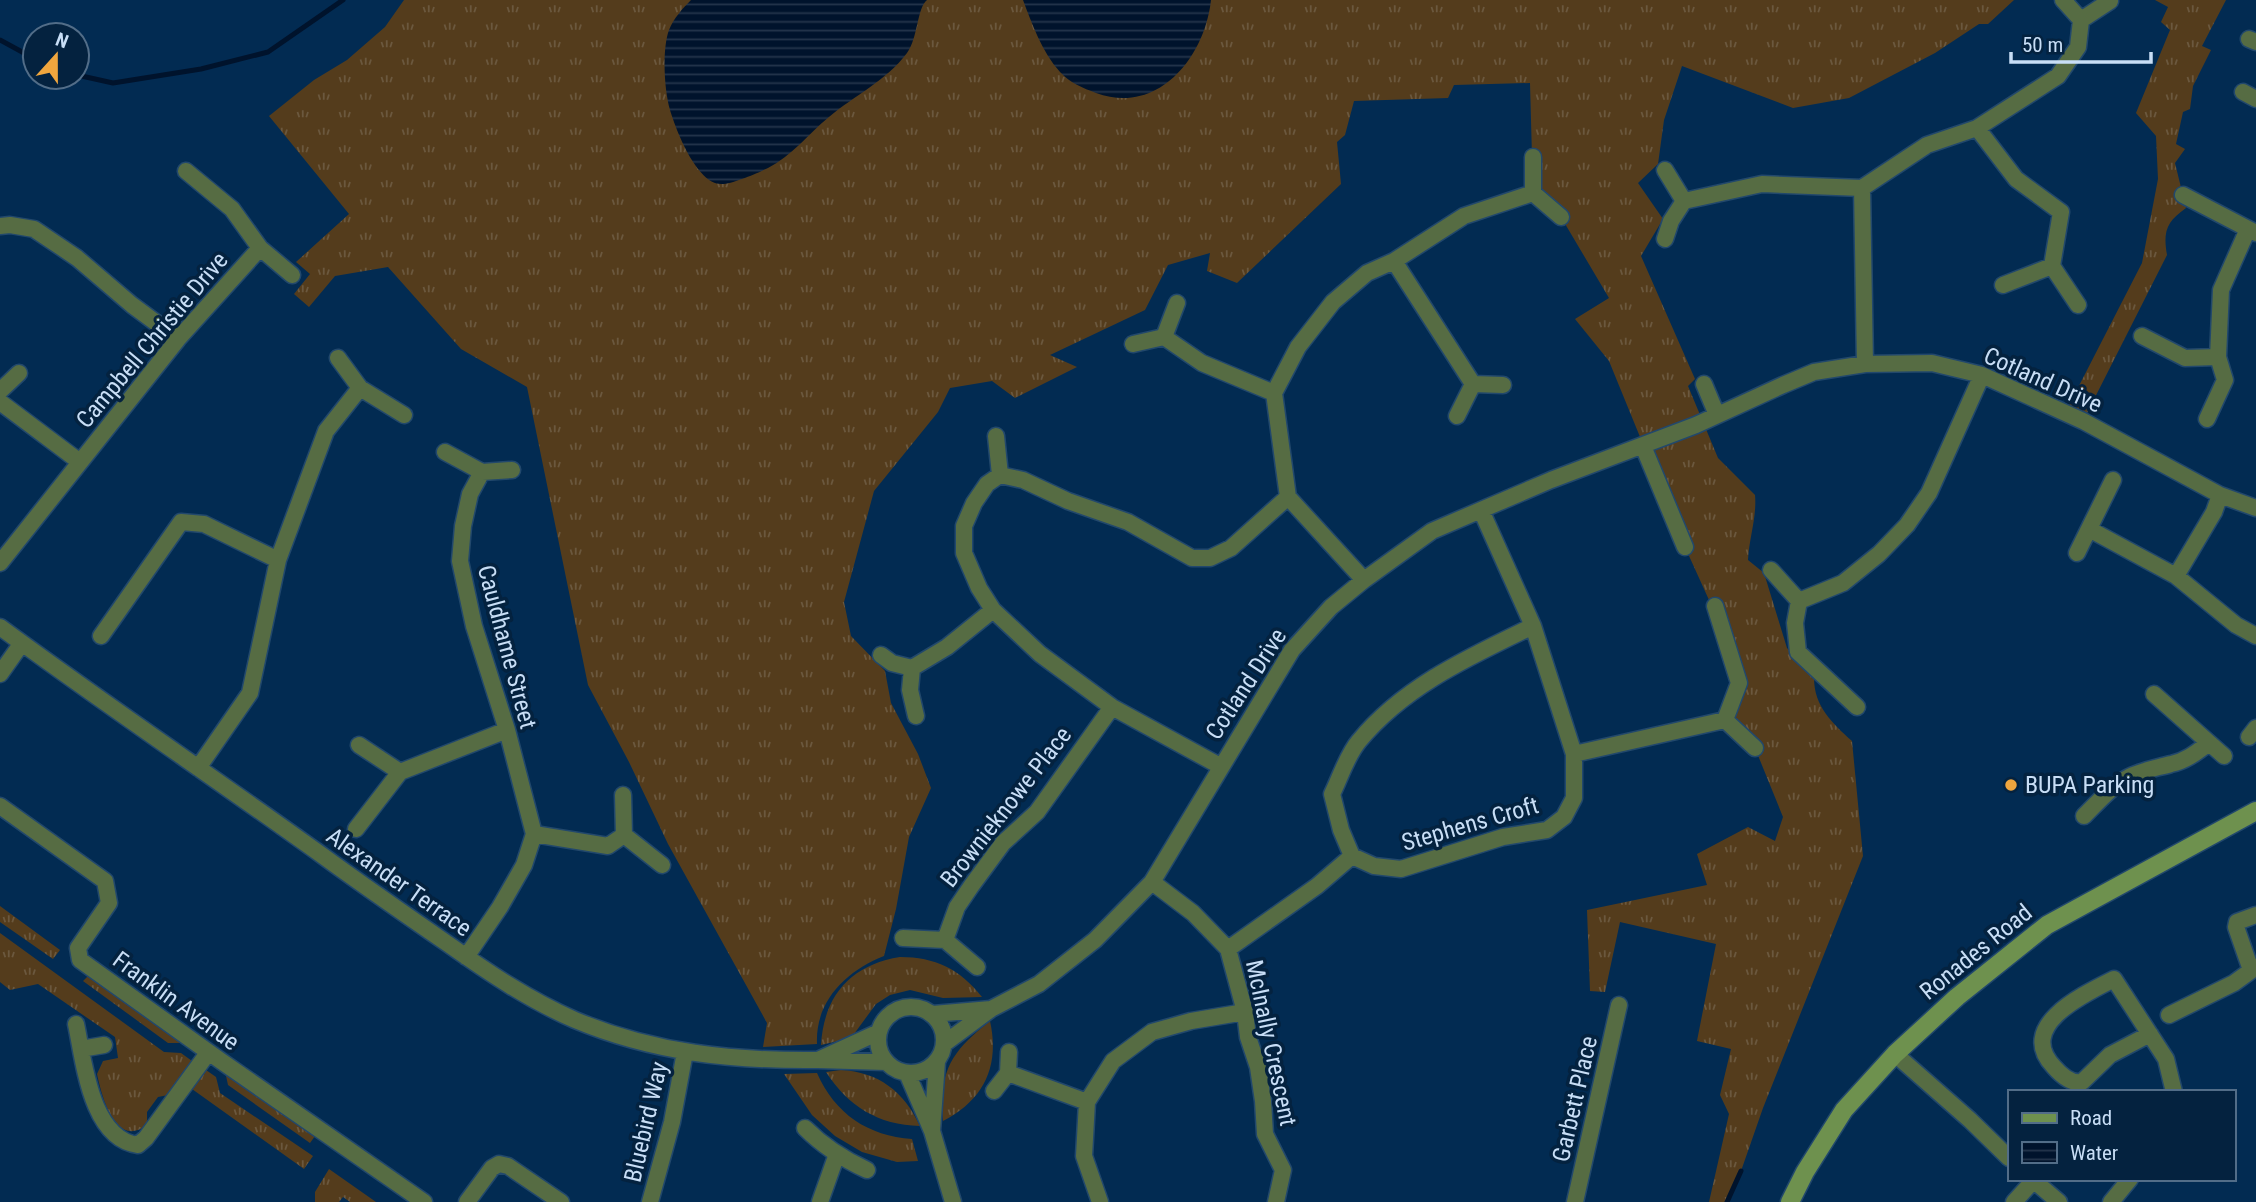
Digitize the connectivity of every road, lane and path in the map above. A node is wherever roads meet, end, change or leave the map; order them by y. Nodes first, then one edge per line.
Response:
1 (2063, 0) edge
2 (2110, 1) edge
3 (2081, 20) junction
4 (1977, 128) junction
5 (1533, 157) dead end
6 (1665, 170) dead end
7 (186, 171) dead end
8 (1862, 188) junction
9 (1533, 193) junction
10 (2183, 195) dead end
11 (1684, 201) junction
12 (1561, 217) dead end
13 (0, 226) edge
14 (2252, 231) edge
15 (1665, 239) dead end
16 (260, 248) junction
17 (1394, 261) junction
18 (2052, 266) junction
19 (292, 275) dead end
20 (2003, 285) dead end
21 (1177, 303) dead end
22 (2078, 305) dead end
23 (2142, 336) dead end
24 (1164, 337) junction
25 (178, 339) junction
26 (1133, 344) dead end
27 (2218, 357) junction
28 (338, 358) dead end
29 (1865, 364) junction
30 (19, 373) dead end
31 (1982, 374) junction
32 (1474, 384) junction
33 (1704, 384) dead end
34 (1503, 385) dead end
35 (360, 388) junction
36 (0, 391) edge
37 (1273, 393) junction
38 (0, 402) edge
39 (404, 415) dead end
40 (1717, 415) junction
41 (1457, 416) dead end
42 (2207, 419) dead end
43 (996, 436) dead end
44 (1643, 446) junction
45 (445, 452) dead end
46 (80, 463) junction
47 (512, 470) dead end
48 (482, 472) junction
49 (1000, 475) junction
50 (2113, 480) dead end
51 (2220, 495) junction
52 (1288, 497) junction
53 (2256, 509) edge
54 (1481, 510) junction
55 (2089, 529) junction
56 (1685, 547) dead end
57 (2077, 553) dead end
58 (278, 560) junction
59 (0, 563) edge
60 (1771, 570) dead end
61 (2176, 576) junction
62 (1364, 580) junction
63 (1799, 601) junction
64 (1715, 606) dead end
65 (993, 610) junction
66 (1533, 626) junction
67 (0, 627) edge
68 (101, 636) dead end
69 (2256, 636) edge
70 (22, 643) junction
71 (881, 655) dead end
72 (912, 668) junction
73 (0, 674) edge
74 (2154, 694) dead end
75 (1112, 707) junction
76 (1857, 707) dead end
77 (916, 716) dead end
78 (1725, 720) junction
79 (506, 730) junction
80 (2209, 743) junction
81 (359, 745) dead end
82 (1755, 748) dead end
83 (1574, 754) junction
84 (2224, 756) dead end
85 (1220, 766) junction
86 (198, 768) junction
87 (400, 772) junction
88 (623, 795) dead end
89 (0, 806) edge
90 (2256, 811) edge
91 (2084, 816) dead end
92 (356, 829) dead end
93 (534, 834) junction
94 (624, 835) junction
95 (1352, 856) junction
96 (662, 865) dead end
97 (1152, 882) junction
98 (2256, 915) edge
99 (903, 938) dead end
100 (945, 940) junction
101 (1228, 949) junction
102 (466, 957) junction
103 (977, 967) dead end
104 (2254, 968) edge
105 (1619, 1005) dead end
106 (991, 1009) junction
107 (1245, 1012) junction
108 (933, 1014) junction
109 (2169, 1015) dead end
110 (76, 1024) dead end
111 (878, 1032) junction
112 (2150, 1034) junction
113 (945, 1043) junction
114 (104, 1045) dead end
115 (81, 1049) junction
116 (208, 1052) junction
117 (685, 1052) junction
118 (1009, 1052) dead end
119 (1895, 1054) junction
120 (818, 1060) junction
121 (886, 1062) junction
122 (936, 1062) junction
123 (907, 1073) junction
124 (1008, 1073) junction
125 (2174, 1090) edge
126 (994, 1091) dead end
127 (1087, 1102) junction
128 (805, 1128) dead end
129 (932, 1131) junction
130 (837, 1154) junction
131 (2008, 1157) edge
132 (867, 1170) dead end
133 (2031, 1181) edge
134 (2033, 1181) edge
135 (2128, 1181) edge
136 (424, 1202) edge
137 (467, 1202) edge
138 (561, 1202) edge
139 (650, 1202) edge
140 (820, 1202) edge
141 (953, 1202) edge
142 (1100, 1202) edge
143 (1276, 1202) edge
144 (1575, 1202) edge
145 (1790, 1202) edge
146 (2014, 1202) edge
147 (2059, 1202) edge
148 (2111, 1202) edge

1 - 3 street
2 - 3 street
3 - 4 street
4 - 8 street
4 - 18 street
5 - 9 street
6 - 11 street
7 - 16 street, Campbell Christie Drive
8 - 11 street
8 - 29 street
9 - 12 street
9 - 17 street
10 - 14 street
11 - 15 street
13 - 25 street
14 - 27 street
16 - 19 street, Campbell Christie Drive
16 - 25 street, Campbell Christie Drive
17 - 32 street
17 - 37 street
18 - 20 street
18 - 22 street
21 - 24 street
23 - 27 street
24 - 26 street
24 - 37 street
25 - 46 street, Campbell Christie Drive
27 - 42 street
28 - 35 street
29 - 31 street, Cotland Drive
29 - 40 street, Cotland Drive
30 - 36 street
31 - 51 street, Cotland Drive
31 - 63 street
32 - 34 street
32 - 41 street
33 - 40 street
35 - 39 street
35 - 58 street
37 - 52 street
38 - 46 street, Campbell Christie Drive
40 - 44 street, Cotland Drive
43 - 49 street
44 - 54 street, Cotland Drive
44 - 56 street
45 - 48 street
46 - 59 street, Campbell Christie Drive
47 - 48 street
48 - 79 street, Cauldhame Street
49 - 52 street
49 - 65 street
50 - 55 street
51 - 53 street, Cotland Drive
51 - 61 street
52 - 62 street
54 - 62 street, Cotland Drive
54 - 66 street, Stephens Croft
55 - 57 street
55 - 61 street
58 - 68 street
58 - 86 street
60 - 63 street
61 - 69 street
62 - 85 street, Cotland Drive
63 - 76 street
64 - 78 street
65 - 72 street
65 - 75 street
66 - 83 street, Stephens Croft
66 - 95 street
67 - 70 street, Alexander Terrace
70 - 73 street
70 - 86 street, Alexander Terrace
71 - 72 street
72 - 77 street
74 - 80 street
75 - 85 street
75 - 100 street, Brownieknowe Place
78 - 82 street
78 - 83 street
79 - 87 street
79 - 93 street, Cauldhame Street
80 - 84 street
80 - 91 street
81 - 87 street
83 - 95 street, Stephens Croft
85 - 97 street, Cotland Drive
86 - 102 street, Alexander Terrace
87 - 92 street
88 - 94 street
89 - 116 street, Franklin Avenue
90 - 119 main road, Ronades Road
93 - 94 street
93 - 102 street
94 - 96 street
95 - 101 street
97 - 101 street, McInally Crescent
97 - 106 street, Cotland Drive
98 - 104 street
99 - 100 street
100 - 103 street
101 - 107 street, McInally Crescent
102 - 117 street, Alexander Terrace
104 - 109 street
105 - 144 street, Garbett Place
106 - 108 street, Cotland Drive
106 - 113 street, Cotland Drive
107 - 127 street
107 - 143 street, McInally Crescent
108 - 111 street, Cotland Drive
108 - 113 street
110 - 115 street
111 - 120 street, Cotland Drive
111 - 121 street
112 - 112 street
112 - 125 street
113 - 122 street, Cotland Drive
114 - 115 street
115 - 116 street
116 - 136 street, Franklin Avenue
117 - 120 street, Alexander Terrace
117 - 139 street, Bluebird Way
118 - 124 street
119 - 131 street
119 - 145 main road, Ronades Road
120 - 121 street
121 - 123 street
122 - 123 street
122 - 129 street
123 - 129 street
124 - 126 street
124 - 127 street
127 - 142 street
128 - 130 street
129 - 141 street
130 - 132 street
130 - 140 street
133 - 146 street
134 - 147 street
135 - 148 street
137 - 138 street

